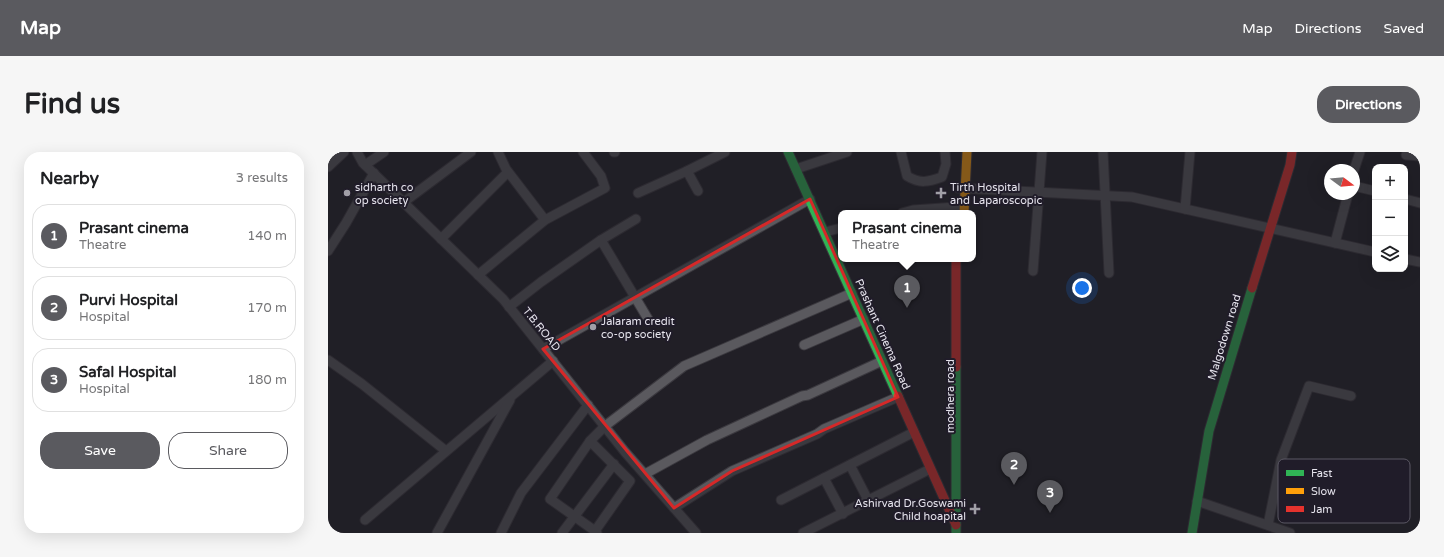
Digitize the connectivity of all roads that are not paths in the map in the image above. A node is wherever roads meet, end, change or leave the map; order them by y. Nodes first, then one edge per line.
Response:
1 (338, 152) edge
2 (344, 152) edge
3 (357, 152) edge
4 (384, 152) edge
5 (471, 152) edge
6 (498, 152) edge
7 (583, 152) edge
8 (725, 152) edge
9 (788, 152) edge
10 (847, 152) edge
11 (901, 152) edge
12 (945, 152) edge
13 (959, 152) edge
14 (967, 152) edge
15 (1042, 152) edge
16 (1103, 152) edge
17 (1190, 152) edge
18 (1292, 152) edge
19 (1360, 152) edge
20 (837, 154) edge
21 (1406, 155) dead end
22 (1420, 156) edge
23 (328, 158) edge
24 (1356, 164) edge
25 (366, 165) junction
26 (328, 167) edge
27 (796, 169) junction
28 (687, 171) junction
29 (508, 172) junction
30 (374, 173) junction
31 (1360, 187) edge
32 (962, 188) junction
33 (1372, 190) edge
34 (698, 191) dead end
35 (1038, 192) junction
36 (638, 193) dead end
37 (1105, 195) junction
38 (810, 199) junction
39 (1347, 200) edge
40 (1408, 200) edge
41 (404, 202) junction
42 (1420, 203) edge
43 (1185, 209) junction
44 (960, 210) edge
45 (636, 219) dead end
46 (545, 220) junction
47 (838, 229) edge
48 (1270, 229) junction
49 (824, 232) junction
50 (441, 239) junction
51 (601, 240) junction
52 (1336, 243) junction
53 (328, 251) edge
54 (1372, 251) edge
55 (1408, 260) edge
56 (956, 262) edge
57 (963, 262) edge
58 (1420, 262) edge
59 (1033, 271) dead end
60 (1109, 273) dead end
61 (478, 275) junction
62 (852, 294) junction
63 (635, 297) junction
64 (509, 307) junction
65 (648, 319) dead end
66 (864, 319) junction
67 (804, 345) dead end
68 (543, 349) junction
69 (328, 360) edge
70 (553, 361) junction
71 (882, 361) junction
72 (512, 395) junction
73 (1351, 396) dead end
74 (898, 397) junction
75 (588, 405) junction
76 (604, 426) junction
77 (914, 432) junction
78 (590, 441) junction
79 (446, 451) junction
80 (1280, 459) edge
81 (614, 464) junction
82 (850, 465) junction
83 (930, 468) junction
84 (642, 471) junction
85 (1278, 471) edge
86 (824, 478) junction
87 (630, 481) junction
88 (781, 500) dead end
89 (868, 500) junction
90 (1197, 501) junction
91 (674, 508) junction
92 (843, 514) junction
93 (574, 515) junction
94 (365, 520) dead end
95 (1268, 525) junction
96 (956, 529) edge
97 (596, 532) edge
98 (438, 533) edge
99 (501, 533) edge
100 (562, 533) edge
101 (696, 533) edge
102 (803, 533) edge
103 (963, 533) edge
104 (1192, 533) edge
105 (1290, 533) edge

1 - 23 street
2 - 26 street
3 - 25 street, T.B.ROAD
4 - 25 street
5 - 41 street
6 - 29 street
7 - 46 street
8 - 28 street
9 - 27 street, Prashant Cinema Road
10 - 20 street
11 - 12 street
13 - 32 street
14 - 32 street
15 - 35 street
16 - 37 street
17 - 43 street
18 - 48 street, Malgodown road
19 - 24 street
20 - 27 street
21 - 22 street
25 - 30 street, T.B.ROAD
27 - 38 street, Prashant Cinema Road
28 - 34 street
28 - 36 street
29 - 46 street
29 - 50 street
30 - 41 street, T.B.ROAD
30 - 53 street
31 - 33 street
32 - 35 street
32 - 44 street
35 - 37 street
35 - 59 street
37 - 43 street
37 - 60 street
38 - 49 street, Prashant Cinema Road
38 - 63 street
39 - 52 street
40 - 42 street
41 - 50 street, T.B.ROAD
43 - 48 street
45 - 51 street
46 - 61 street
47 - 49 street
48 - 52 street
48 - 90 street, Malgodown road
49 - 62 street, Prashant Cinema Road
50 - 61 street, T.B.ROAD
51 - 63 street
51 - 64 street
52 - 54 street
55 - 58 street
56 - 96 street
57 - 103 street, modhera road
61 - 64 street, T.B.ROAD
62 - 66 street, Prashant Cinema Road
62 - 76 street
63 - 65 street
63 - 68 street
64 - 68 street, T.B.ROAD
66 - 67 street
66 - 71 street, Prashant Cinema Road
68 - 70 street, T.B.ROAD
69 - 79 street
70 - 72 street
70 - 75 street, T.B.ROAD
71 - 74 street, Prashant Cinema Road
71 - 84 street
72 - 79 street
72 - 98 street
73 - 80 street
74 - 77 street, Prashant Cinema Road
74 - 91 street
75 - 76 street, T.B.ROAD
75 - 99 street
76 - 78 street
76 - 84 street, T.B.ROAD
77 - 82 street
77 - 83 street, Prashant Cinema Road
78 - 81 street
78 - 93 street
79 - 94 street
81 - 87 street
81 - 93 street
82 - 86 street
82 - 89 street
83 - 89 street
83 - 96 street, Prashant Cinema Road
84 - 87 street
84 - 91 street, T.B.ROAD
85 - 95 street
86 - 88 street
86 - 92 street
87 - 97 street
89 - 92 street
90 - 95 street
90 - 104 street, Malgodown road
91 - 101 street, T.B.ROAD
92 - 102 street
93 - 97 street
93 - 100 street
95 - 105 street

